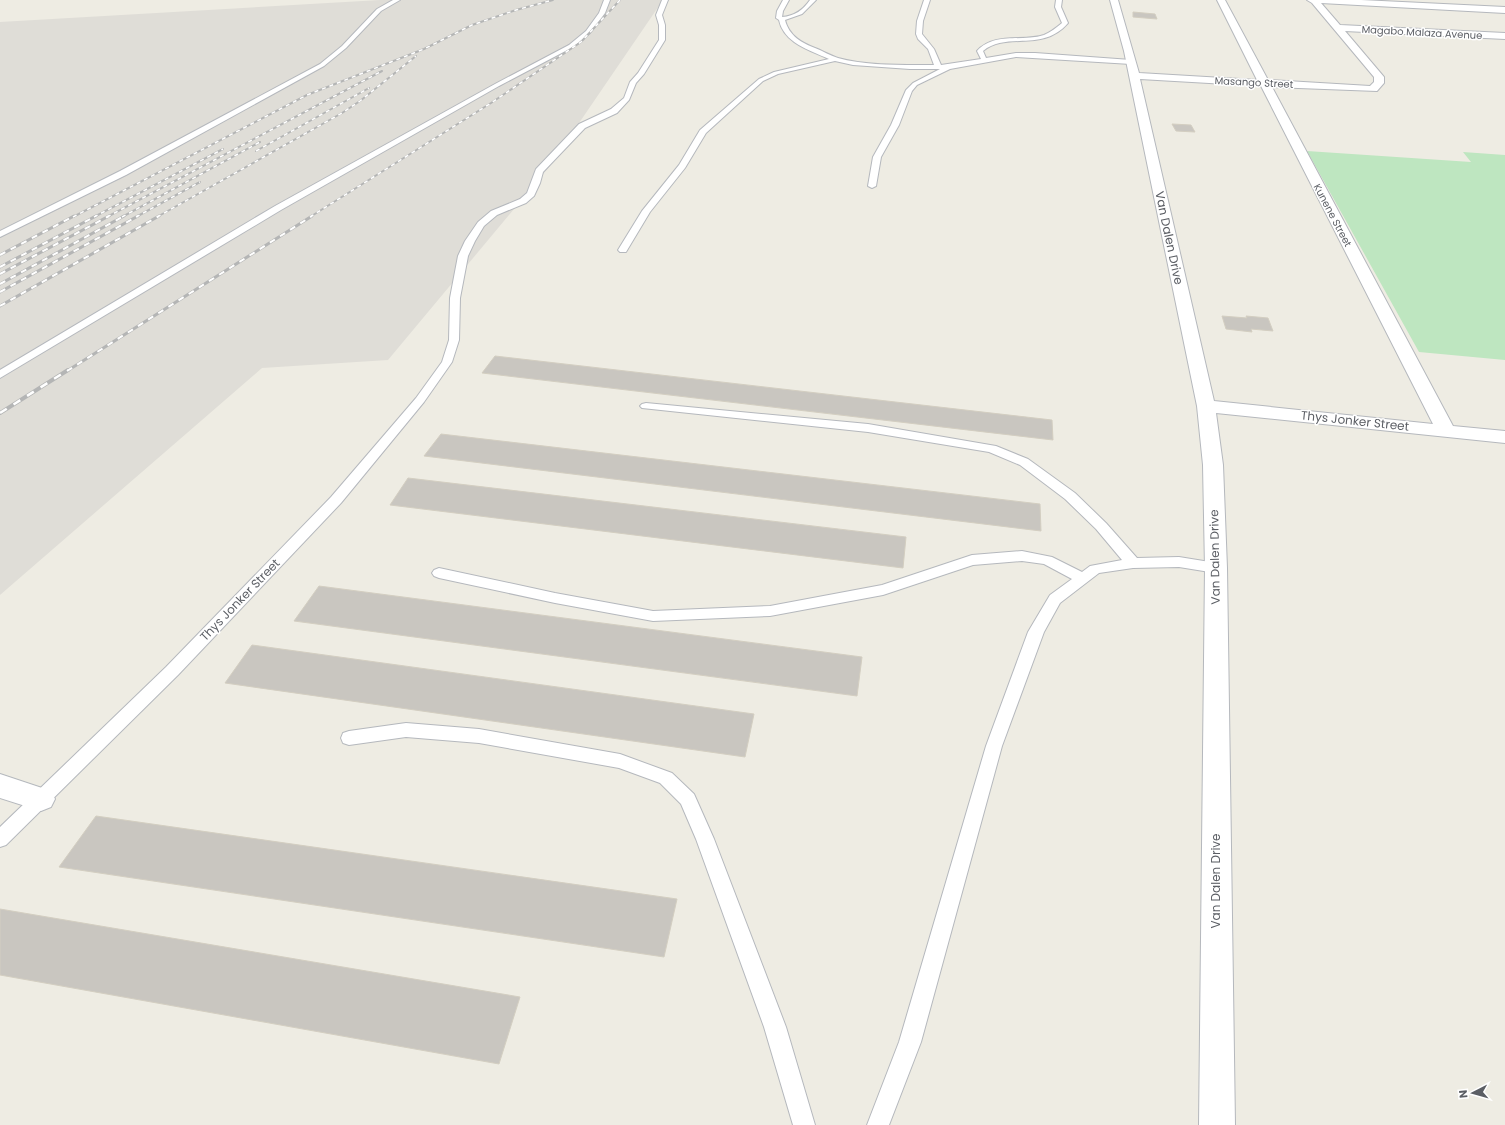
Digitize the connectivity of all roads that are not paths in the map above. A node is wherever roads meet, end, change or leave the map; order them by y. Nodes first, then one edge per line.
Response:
1 (397, 0) edge
2 (607, 0) edge
3 (665, 0) edge
4 (786, 0) edge
5 (813, 0) edge
6 (927, 0) edge
7 (1059, 0) edge
8 (1114, 0) edge
9 (1221, 0) edge
10 (1311, 0) edge
11 (1314, 0) edge
12 (1505, 10) edge
13 (782, 19) junction
14 (1339, 28) junction
15 (1505, 36) edge
16 (835, 59) junction
17 (984, 60) junction
18 (938, 67) junction
19 (949, 67) junction
20 (1133, 69) junction
21 (1263, 82) junction
22 (1374, 88) joint
23 (872, 186) dead end
24 (0, 234) edge
25 (623, 250) dead end
26 (0, 375) edge
27 (646, 406) dead end
28 (1206, 406) junction
29 (1446, 430) junction
30 (1505, 436) edge
31 (1133, 562) junction
32 (1216, 568) junction
33 (439, 573) dead end
34 (1083, 578) junction
35 (349, 738) dead end
36 (0, 786) edge
37 (41, 799) junction
38 (0, 839) edge
39 (804, 1125) edge
40 (878, 1125) edge
41 (1217, 1125) edge

1 - 24 lane
2 - 26 lane
3 - 37 lane, Thys Jonker Street
4 - 13 lane
5 - 13 lane
6 - 18 lane
7 - 17 lane
8 - 20 street, Van Dalen Drive
9 - 21 street, Kunene Street
10 - 11 street
11 - 12 street
11 - 14 street, Magabo Malaza Avenue
13 - 16 lane
14 - 15 street, Magabo Malaza Avenue
14 - 22 street, Magabo Malaza Avenue
16 - 18 lane
16 - 25 lane
17 - 19 lane
17 - 20 lane
18 - 19 lane
19 - 23 lane
20 - 21 street, Masango Street
20 - 28 street, Van Dalen Drive
21 - 22 street, Masango Street
21 - 29 street, Kunene Street
27 - 31 lane
28 - 29 street, Thys Jonker Street
28 - 32 street, Van Dalen Drive
29 - 30 street, Thys Jonker Street
31 - 32 lane
31 - 34 lane
32 - 41 street, Van Dalen Drive
33 - 34 lane
34 - 40 lane
35 - 39 lane
36 - 37 street
37 - 38 lane, Thys Jonker Street

